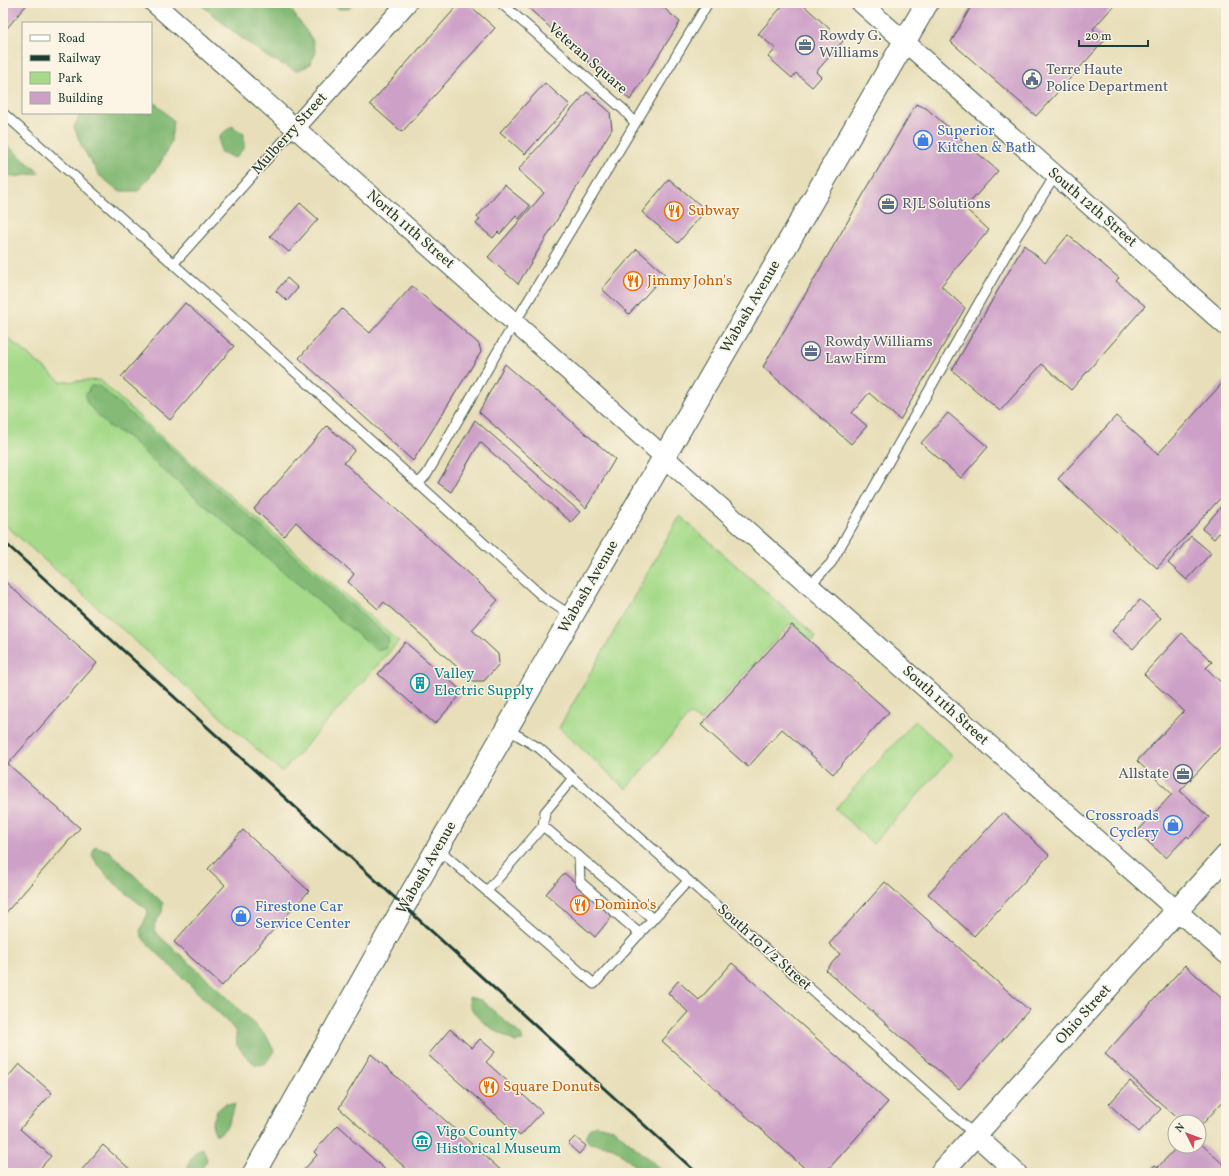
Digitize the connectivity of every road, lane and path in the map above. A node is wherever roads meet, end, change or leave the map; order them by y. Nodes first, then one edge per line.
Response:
1 (154, 3) edge
2 (407, 3) edge
3 (501, 3) edge
4 (708, 3) edge
5 (861, 3) edge
6 (927, 3) edge
7 (905, 42) junction
8 (3, 113) edge
9 (635, 123) junction
10 (295, 128) junction
11 (1056, 176) junction
12 (173, 264) junction
13 (515, 323) junction
14 (1226, 326) edge
15 (664, 458) junction
16 (418, 484) junction
17 (809, 586) junction
18 (572, 616) junction
19 (507, 729) junction
20 (573, 778) junction
21 (543, 826) junction
22 (438, 849) junction
23 (579, 856) junction
24 (1226, 856) edge
25 (688, 881) junction
26 (487, 891) junction
27 (1176, 912) junction
28 (653, 920) junction
29 (640, 934) junction
30 (1226, 954) edge
31 (975, 1136) junction
32 (254, 1173) edge
33 (941, 1173) edge
34 (1016, 1173) edge

1 - 10 street, North 11th Street
2 - 10 street, Mulberry Street
3 - 9 lane, Veteran Square
4 - 9 lane
5 - 7 street, South 12th Street
6 - 7 main road, Wabash Avenue
7 - 11 street, South 12th Street
7 - 15 main road, Wabash Avenue
8 - 12 lane
9 - 13 lane
10 - 12 lane, Mulberry Street
10 - 13 street, North 11th Street
11 - 14 street, South 12th Street
11 - 17 lane
12 - 16 lane
13 - 15 street, North 11th Street
13 - 16 lane
15 - 17 street, South 11th Street
15 - 18 main road, Wabash Avenue
16 - 18 lane
17 - 27 street, South 11th Street
18 - 19 main road, Wabash Avenue
19 - 20 lane, South 10 1/2 Street
19 - 22 main road, Wabash Avenue
20 - 21 lane
20 - 25 lane, South 10 1/2 Street
21 - 23 lane
21 - 26 lane
22 - 26 lane
22 - 32 main road, Wabash Avenue
23 - 28 lane
23 - 29 lane
24 - 27 main road, Ohio Street
25 - 28 lane
25 - 31 lane, South 10 1/2 Street
26 - 29 lane
27 - 30 street, South 11th Street
27 - 31 main road, Ohio Street
28 - 29 lane
31 - 33 main road, Ohio Street
31 - 34 street, South 10 1/2 Street

